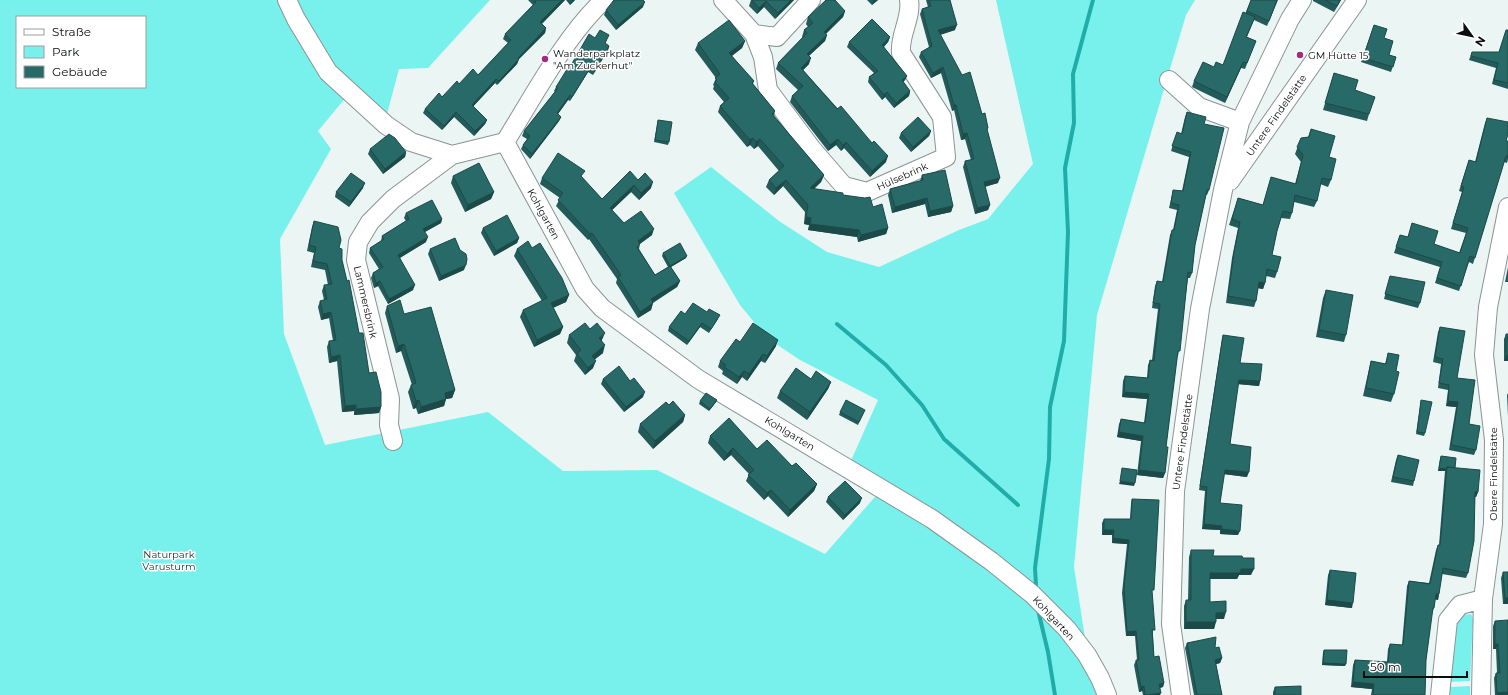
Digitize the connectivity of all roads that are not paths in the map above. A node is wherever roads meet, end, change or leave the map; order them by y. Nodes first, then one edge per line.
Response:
1 (287, 0) edge
2 (604, 0) edge
3 (723, 0) edge
4 (811, 0) edge
5 (909, 0) edge
6 (1302, 0) edge
7 (1357, 0) edge
8 (754, 34) junction
9 (1169, 80) dead end
10 (1240, 122) junction
11 (505, 142) junction
12 (452, 155) junction
13 (1223, 190) junction
14 (1508, 207) edge
15 (393, 442) dead end
16 (1483, 599) junction
17 (1107, 695) edge
18 (1181, 695) edge
19 (1440, 695) edge
20 (1481, 695) edge

1 - 12 street
2 - 11 street
3 - 8 street, Hülsebrink
4 - 8 street
5 - 8 street, Hülsebrink
6 - 10 street, Untere Findelstätte
7 - 13 street, Untere Findelstätte
9 - 10 street
10 - 13 street, Untere Findelstätte
11 - 12 street
11 - 17 street, Kohlgarten
12 - 15 street, Lammersbrink
13 - 18 street, Untere Findelstätte
14 - 16 street, Obere Findelstätte
16 - 19 street
16 - 20 street, Obere Findelstätte

